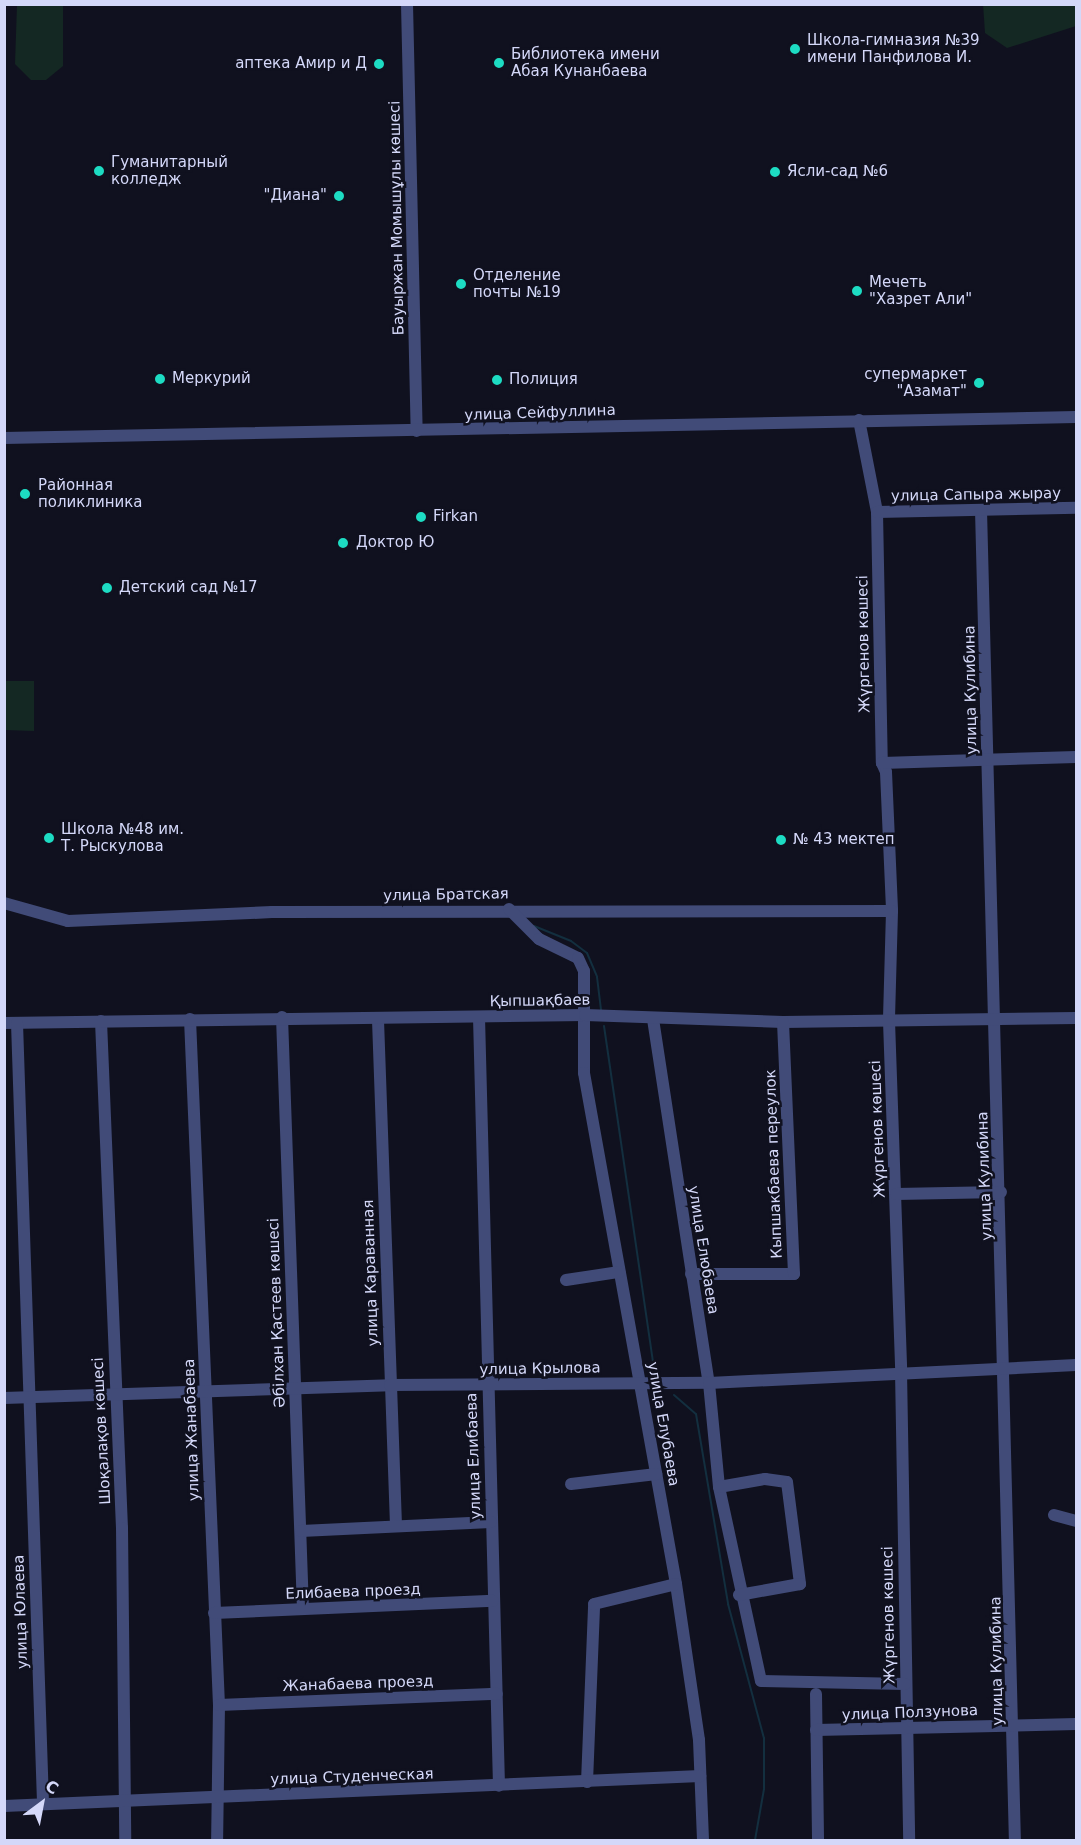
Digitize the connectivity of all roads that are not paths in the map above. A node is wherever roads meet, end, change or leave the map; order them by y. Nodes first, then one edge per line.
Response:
1 (407, 4) edge
2 (1077, 417) edge
3 (859, 420) junction
4 (417, 431) junction
5 (4, 438) edge
6 (1077, 508) edge
7 (981, 510) junction
8 (877, 512) junction
9 (987, 758) junction
10 (1077, 758) edge
11 (882, 763) junction
12 (4, 903) edge
13 (509, 909) junction
14 (892, 911) junction
15 (585, 1015) junction
16 (282, 1017) junction
17 (478, 1017) junction
18 (1077, 1018) edge
19 (190, 1019) junction
20 (653, 1019) junction
21 (378, 1020) junction
22 (101, 1021) junction
23 (889, 1021) junction
24 (995, 1021) junction
25 (783, 1022) junction
26 (11, 1023) edge
27 (1001, 1192) junction
28 (896, 1194) junction
29 (619, 1272) junction
30 (691, 1274) junction
31 (566, 1280) dead end
32 (1077, 1365) edge
33 (1006, 1367) junction
34 (901, 1371) junction
35 (640, 1383) junction
36 (709, 1383) junction
37 (390, 1385) junction
38 (487, 1385) junction
39 (295, 1389) junction
40 (206, 1394) junction
41 (28, 1396) junction
42 (114, 1396) junction
43 (4, 1398) edge
44 (656, 1474) junction
45 (570, 1484) dead end
46 (719, 1487) junction
47 (1054, 1515) dead end
48 (1077, 1521) edge
49 (490, 1522) junction
50 (396, 1526) junction
51 (301, 1531) junction
52 (676, 1584) junction
53 (739, 1595) junction
54 (493, 1601) junction
55 (303, 1609) junction
56 (214, 1613) junction
57 (905, 1684) junction
58 (497, 1694) junction
59 (816, 1694) dead end
60 (219, 1705) junction
61 (1077, 1724) edge
62 (1014, 1725) junction
63 (906, 1726) junction
64 (816, 1730) junction
65 (700, 1776) junction
66 (587, 1782) junction
67 (499, 1786) junction
68 (217, 1798) junction
69 (124, 1801) junction
70 (43, 1804) junction
71 (4, 1806) edge
72 (125, 1840) edge
73 (217, 1840) edge
74 (703, 1840) edge
75 (818, 1840) edge
76 (909, 1840) edge
77 (1015, 1840) edge

1 - 4 street, Бауыржан Момышұлы көшесі
2 - 3 street, улица Сейфуллина
3 - 4 street, улица Сейфуллина
3 - 8 street, Жүргенов көшесі
4 - 5 street, улица Сейфуллина
6 - 7 street, улица Сапыра жырау
7 - 8 street, улица Сапыра жырау
7 - 9 street, улица Кулибина
8 - 11 street, Жүргенов көшесі
9 - 10 street
9 - 11 street
9 - 24 street, улица Кулибина
11 - 14 street, Жүргенов көшесі
12 - 13 street, улица Братская
13 - 14 street, улица Братская
13 - 15 street, улица Елубаева
14 - 23 street, Жүргенов көшесі
15 - 17 street, Қыпшақбаев
15 - 20 street, Қыпшақбаев
15 - 29 street, улица Елубаева
16 - 19 street, Қыпшақбаев
16 - 21 street, Қыпшақбаев
16 - 39 street, Әбілхан Қастеев көшесі
17 - 21 street, Қыпшақбаев
17 - 38 street, улица Елибаева
18 - 24 street, Қыпшақбаев
19 - 22 street, Қыпшақбаев
19 - 40 street, улица Жанабаева
20 - 25 street, Қыпшақбаев
20 - 30 street, улица Елюбаева
21 - 37 street, улица Караванная
22 - 26 street, Қыпшақбаев
22 - 42 street, Шоқалақов көшесі
23 - 24 street, Қыпшақбаев
23 - 25 street, Қыпшақбаев
23 - 28 street, Жүргенов көшесі
24 - 27 street, улица Кулибина
25 - 30 street, Кыпшакбаева переулок
26 - 41 street, улица Юлаева
27 - 28 street
27 - 33 street, улица Кулибина
28 - 34 street, Жүргенов көшесі
29 - 31 street
29 - 35 street, улица Елубаева
30 - 36 street, улица Елюбаева
32 - 33 street, улица Крылова
33 - 34 street, улица Крылова
33 - 62 street, улица Кулибина
34 - 36 street, улица Крылова
34 - 57 street, Жүргенов көшесі
35 - 36 street, улица Крылова
35 - 38 street, улица Крылова
35 - 44 street, улица Елубаева
36 - 46 street, улица Елюбаева
37 - 38 street, улица Крылова
37 - 39 street, улица Крылова
37 - 50 street, улица Караванная
38 - 49 street, улица Елибаева
39 - 40 street, улица Крылова
39 - 51 street, Әбілхан Қастеев көшесі
40 - 42 street, улица Крылова
40 - 56 street, улица Жанабаева
41 - 42 street, улица Крылова
41 - 43 street, улица Крылова
41 - 70 street, улица Юлаева
42 - 69 street, Шоқалақов көшесі
44 - 45 street
44 - 52 street, улица Елубаева
46 - 53 street, улица Елюбаева
46 - 53 street
47 - 48 street
49 - 50 street
49 - 54 street, улица Елибаева
50 - 51 street
51 - 55 street, Әбілхан Қастеев көшесі
52 - 65 street, улица Елубаева
52 - 66 street
53 - 57 street, улица Елюбаева
54 - 55 street, Елибаева проезд
54 - 58 street, улица Елибаева
55 - 56 street, Елибаева проезд
56 - 60 street, улица Жанабаева
57 - 63 street, Жүргенов көшесі
58 - 60 street, Жанабаева проезд
58 - 67 street, улица Елибаева
59 - 64 street
60 - 68 street, улица Жанабаева
61 - 62 street, улица Ползунова
62 - 63 street, улица Ползунова
62 - 77 street, улица Кулибина
63 - 64 street, улица Ползунова
63 - 76 street, Жүргенов көшесі
64 - 75 street
65 - 66 street, улица Студенческая
65 - 74 street, улица Елубаева
66 - 67 street, улица Студенческая
67 - 68 street, улица Студенческая
68 - 69 street, улица Студенческая
68 - 73 street, улица Жанабаева
69 - 70 street, улица Студенческая
69 - 72 street, Шоқалақов көшесі
70 - 71 street, улица Студенческая

